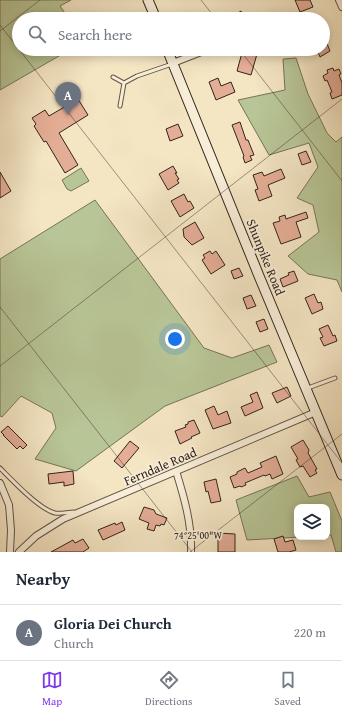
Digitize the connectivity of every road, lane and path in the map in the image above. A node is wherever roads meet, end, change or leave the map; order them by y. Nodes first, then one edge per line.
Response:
1 (148, 0) edge
2 (339, 0) edge
3 (342, 7) edge
4 (153, 12) edge
5 (170, 56) edge
6 (191, 56) edge
7 (173, 63) junction
8 (113, 77) dead end
9 (124, 83) junction
10 (120, 106) dead end
11 (335, 378) dead end
12 (306, 388) junction
13 (316, 412) junction
14 (0, 468) edge
15 (176, 471) junction
16 (342, 475) edge
17 (0, 483) edge
18 (78, 512) junction
19 (10, 552) edge
20 (19, 552) edge
21 (192, 552) edge

1 - 4 main road
2 - 3 street
5 - 7 main road, Shunpike Road
6 - 7 street
7 - 9 lane
7 - 12 main road, Shunpike Road
8 - 9 lane
9 - 10 lane
11 - 12 lane
12 - 13 main road, Shunpike Road
13 - 15 street, Ferndale Road
13 - 16 main road, Shunpike Road
14 - 18 lane
15 - 18 street, Ferndale Road
15 - 21 street
17 - 19 street
18 - 20 street, Ferndale Road

